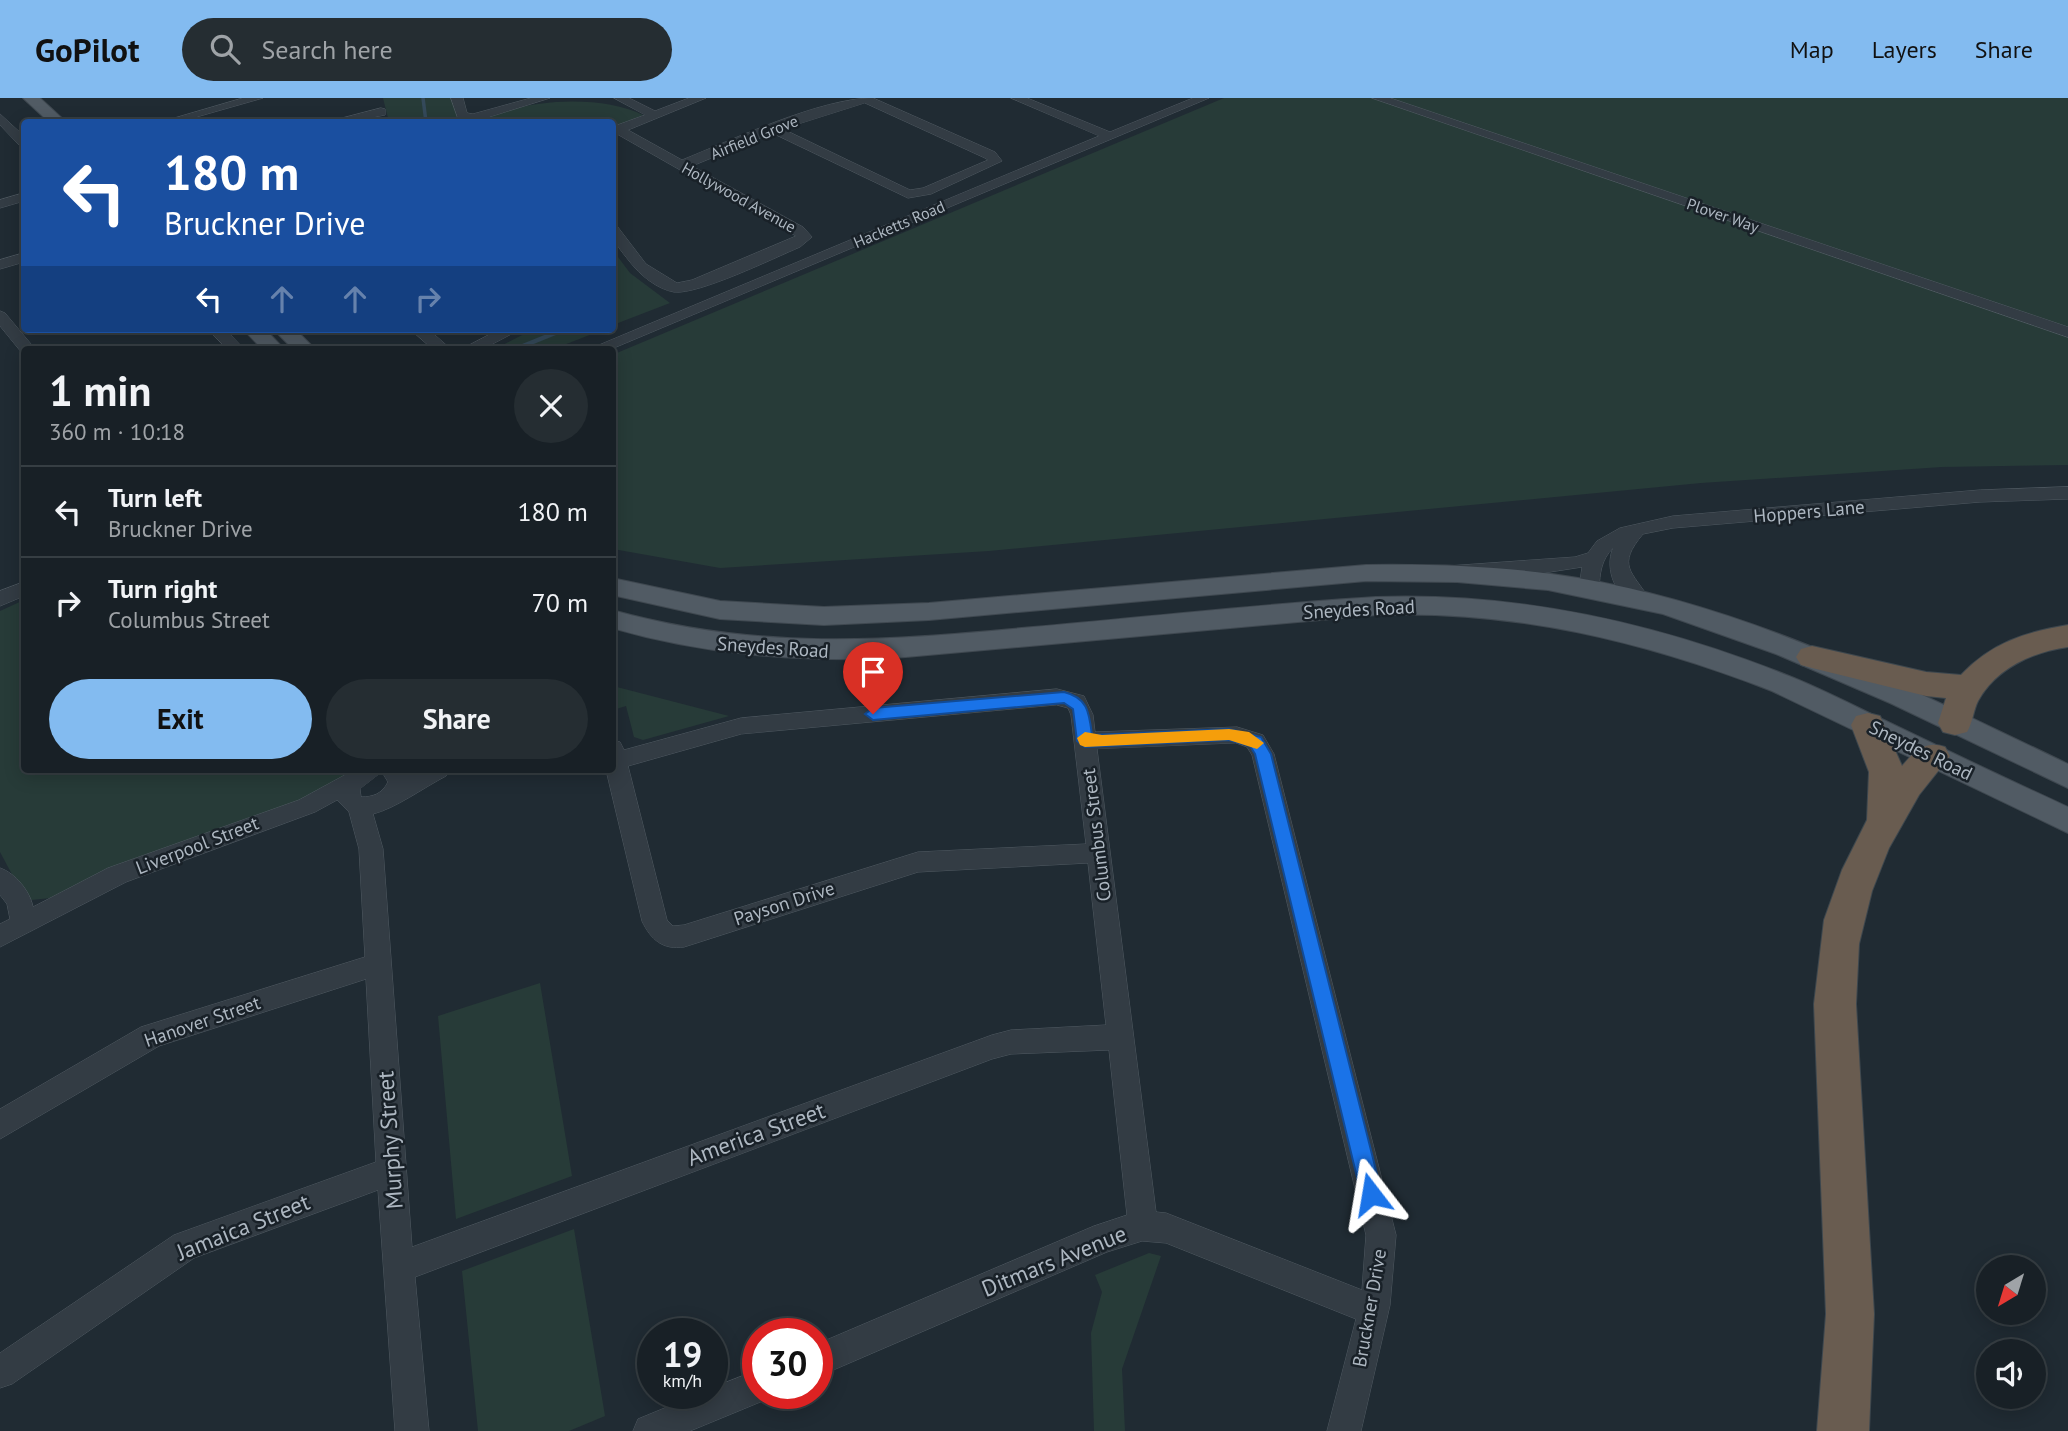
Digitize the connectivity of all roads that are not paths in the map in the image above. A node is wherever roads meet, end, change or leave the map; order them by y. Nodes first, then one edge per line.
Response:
1 (31, 98) edge
2 (257, 98) edge
3 (377, 98) edge
4 (457, 98) edge
5 (544, 98) edge
6 (620, 98) edge
7 (700, 98) edge
8 (1017, 98) edge
9 (1203, 98) edge
10 (1378, 98) edge
11 (865, 99) edge
12 (16, 106) dead end
13 (654, 115) junction
14 (382, 117) edge
15 (0, 118) edge
16 (30, 119) edge
17 (55, 119) edge
18 (178, 119) edge
19 (362, 119) edge
20 (772, 128) junction
21 (616, 131) edge
22 (616, 132) edge
23 (1109, 136) junction
24 (21, 139) edge
25 (682, 165) junction
26 (21, 198) edge
27 (0, 204) edge
28 (616, 234) edge
29 (21, 252) edge
30 (0, 258) edge
31 (21, 258) edge
32 (0, 265) edge
33 (4, 320) edge
34 (2068, 332) edge
35 (220, 333) edge
36 (257, 333) edge
37 (287, 333) edge
38 (423, 333) edge
39 (504, 333) edge
40 (25, 346) edge
41 (233, 346) edge
42 (271, 346) edge
43 (302, 346) edge
44 (439, 346) edge
45 (477, 346) edge
46 (605, 346) edge
47 (2068, 493) edge
48 (1638, 528) junction
49 (1593, 558) junction
50 (1437, 572) junction
51 (616, 587) edge
52 (1589, 589) junction
53 (21, 590) edge
54 (0, 599) edge
55 (1640, 600) junction
56 (616, 620) edge
57 (1587, 621) junction
58 (2068, 636) edge
59 (1812, 657) junction
60 (1970, 688) junction
61 (1955, 723) junction
62 (1868, 725) junction
63 (1085, 741) junction
64 (616, 754) edge
65 (1933, 755) junction
66 (616, 762) edge
67 (422, 773) edge
68 (428, 773) edge
69 (2068, 777) edge
70 (394, 783) edge
71 (358, 785) edge
72 (1884, 821) junction
73 (2068, 821) edge
74 (372, 849) junction
75 (1098, 853) junction
76 (0, 878) edge
77 (0, 889) edge
78 (12, 922) edge
79 (379, 964) junction
80 (1121, 1037) junction
81 (0, 1125) edge
82 (391, 1171) junction
83 (1142, 1226) junction
84 (400, 1267) junction
85 (1371, 1310) junction
86 (833, 1354) edge
87 (0, 1372) edge
88 (742, 1393) edge
89 (412, 1431) edge
90 (650, 1431) edge
91 (1344, 1431) edge
92 (1843, 1431) edge

1 - 17 main road
2 - 18 street
3 - 14 street
4 - 5 street
6 - 13 street
7 - 13 street
8 - 23 street
9 - 23 street, Hacketts Road
10 - 34 street, Plover Way
11 - 20 street, Airfield Grove
11 - 20 street
12 - 16 main road
13 - 21 street
14 - 19 street
15 - 24 street
20 - 25 street, Airfield Grove
22 - 25 street, Hollywood Avenue
23 - 46 street, Hacketts Road
25 - 28 street, Hollywood Avenue
26 - 27 street
29 - 30 street
31 - 32 street
33 - 40 street
35 - 41 street
36 - 42 main road
37 - 43 main road
38 - 44 street
39 - 45 street
47 - 48 street, Hoppers Lane
48 - 49 street, Hoppers Lane
48 - 55 street
49 - 50 street
49 - 52 street
50 - 51 main road, Sneydes Road
50 - 52 main road, Sneydes Road
52 - 55 main road, Sneydes Road
52 - 57 main road
53 - 54 street
55 - 59 main road, Sneydes Road
56 - 57 main road, Sneydes Road
57 - 62 main road, Sneydes Road
58 - 60 highway
59 - 60 highway
59 - 61 main road, Sneydes Road
60 - 61 highway
61 - 65 main road
61 - 69 main road, Sneydes Road
62 - 65 main road, Sneydes Road
62 - 72 highway
63 - 64 street, Columbus Street
63 - 75 street, Columbus Street
63 - 85 street, Bruckner Drive
65 - 72 highway
65 - 73 main road, Sneydes Road
66 - 75 street, Payson Drive
67 - 70 street
68 - 70 street
70 - 71 street, Liverpool Street
70 - 74 street, Murphy Street
71 - 74 street, Murphy Street
71 - 78 street, Liverpool Street
72 - 92 highway
74 - 79 street, Murphy Street
75 - 80 street, Columbus Street
76 - 78 street
77 - 78 street
79 - 81 street, Hanover Street
79 - 82 street, Murphy Street
80 - 83 street, Columbus Street
80 - 84 street, America Street
82 - 84 street, Murphy Street
82 - 87 street, Jamaica Street
83 - 85 street, Ditmars Avenue
83 - 86 street, Ditmars Avenue
84 - 89 street, Murphy Street
85 - 91 street, Bruckner Drive
88 - 90 street

